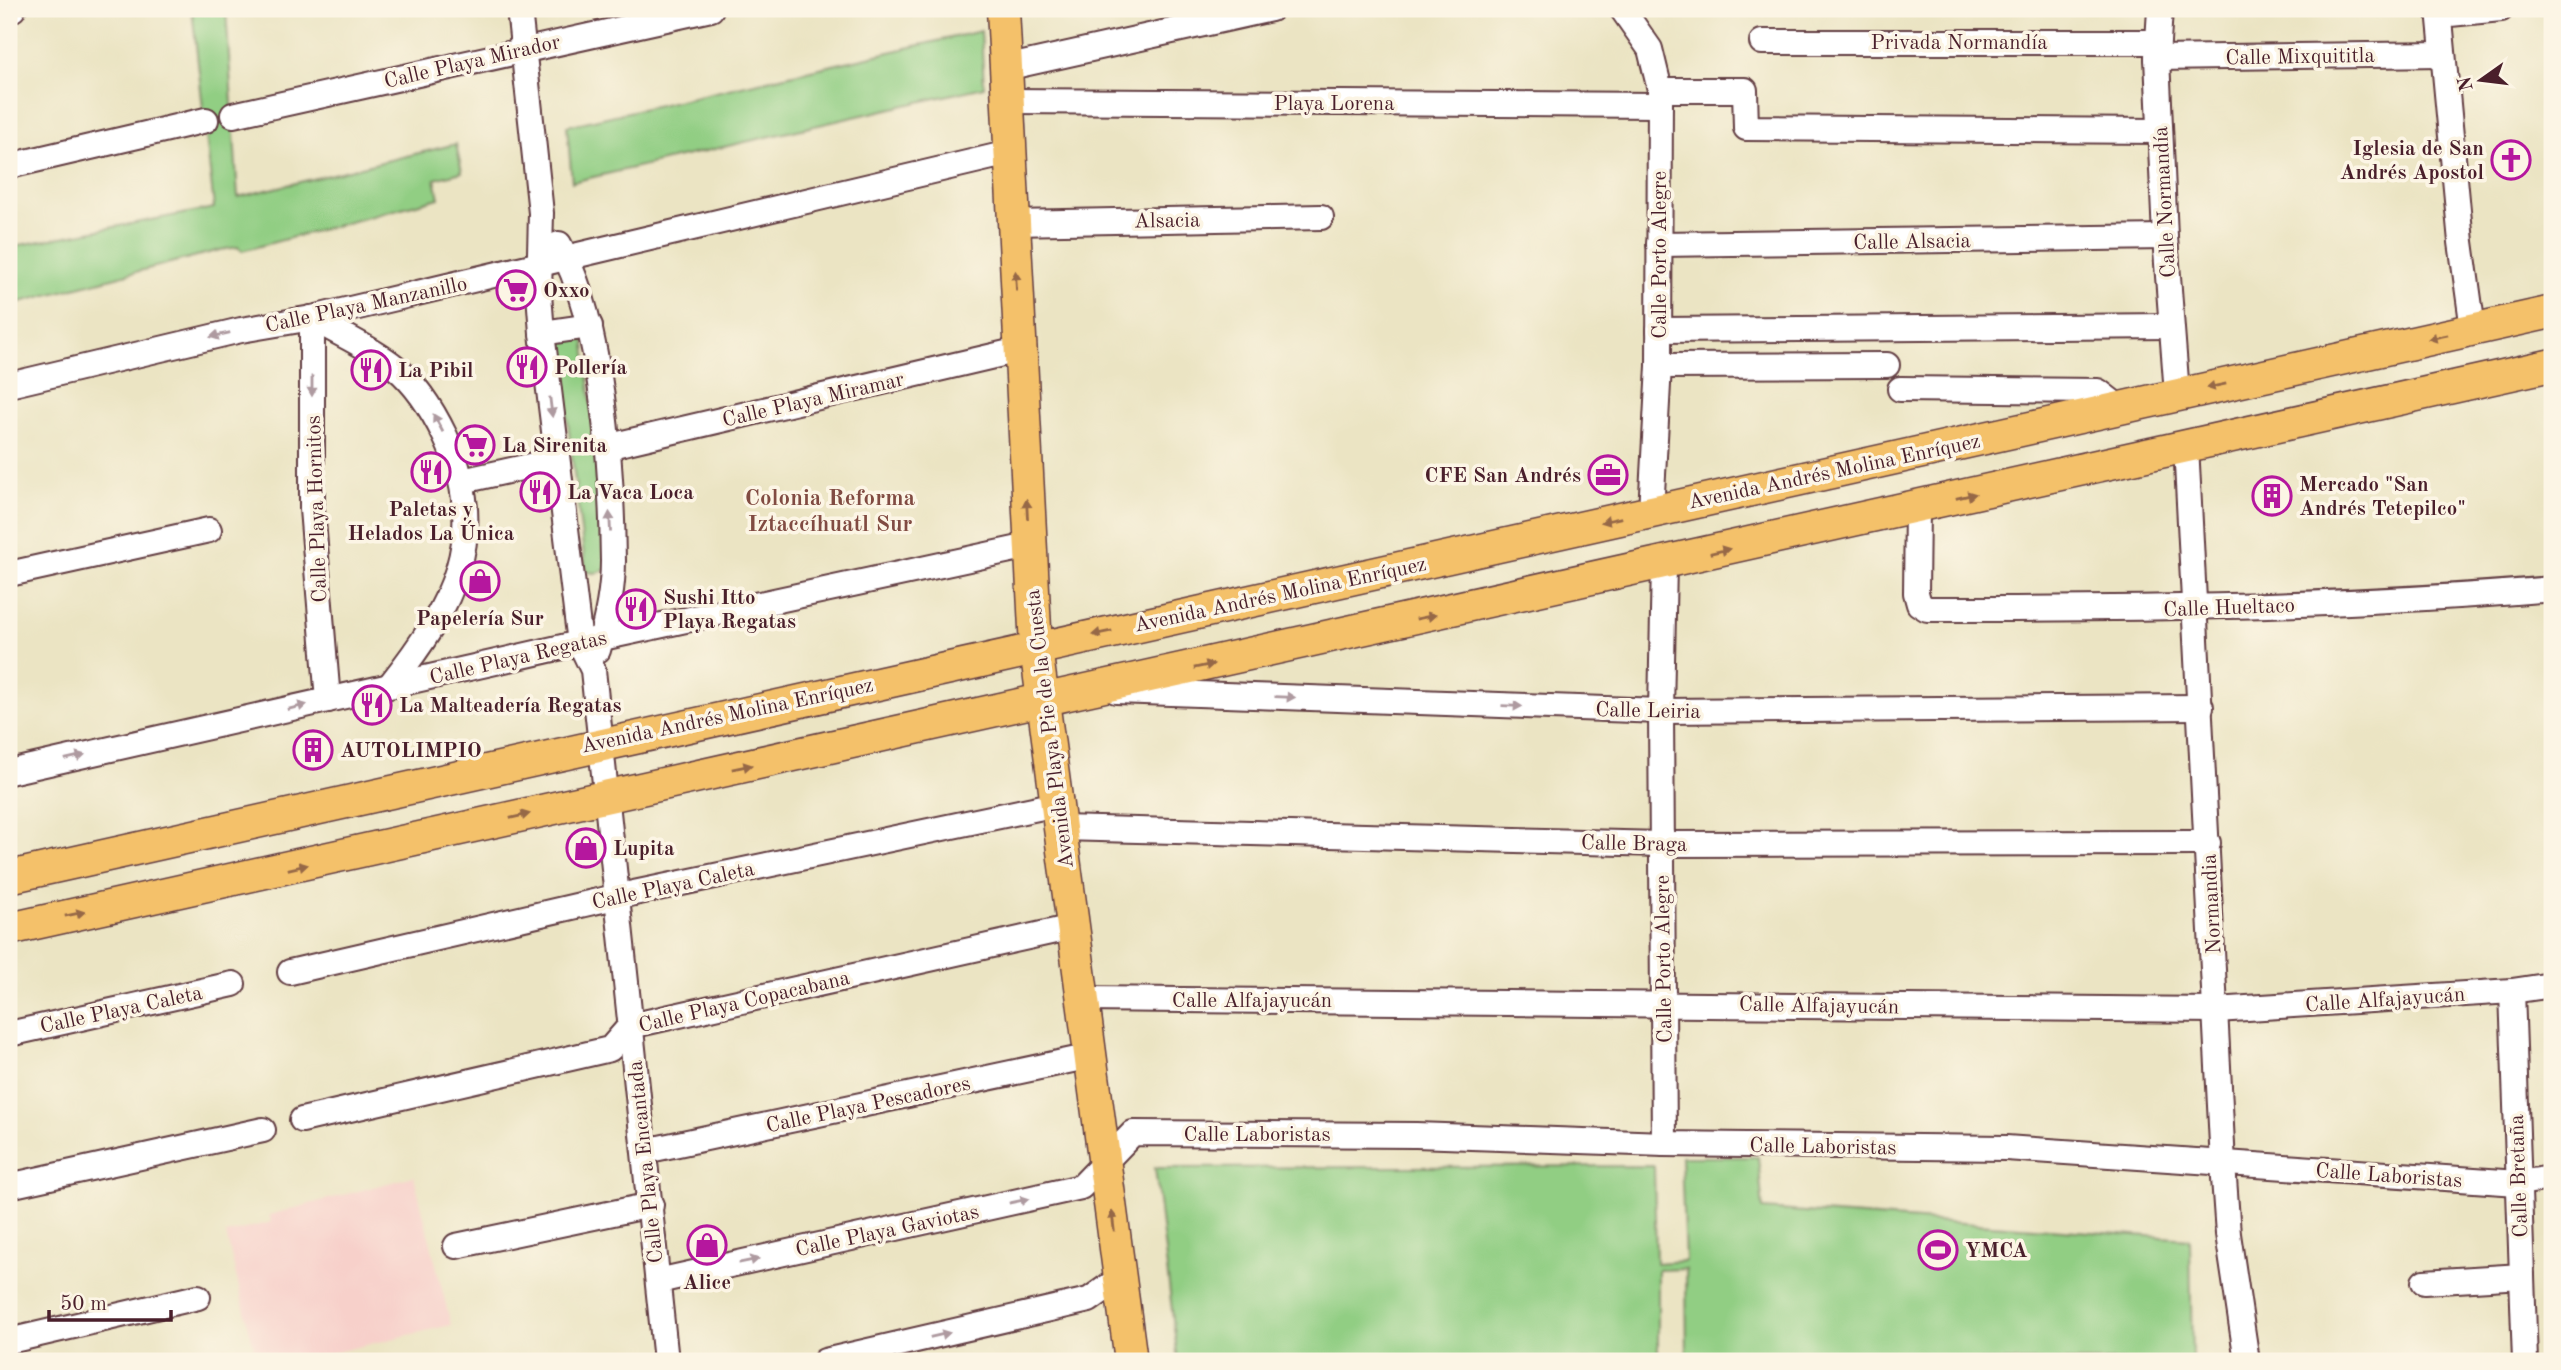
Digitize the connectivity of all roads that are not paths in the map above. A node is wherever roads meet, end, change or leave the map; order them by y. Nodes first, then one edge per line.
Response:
1 (519, 9) edge
2 (711, 9) edge
3 (1003, 9) edge
4 (1271, 9) edge
5 (1622, 9) edge
6 (2160, 9) edge
7 (2501, 9) edge
8 (2439, 12) edge
9 (1762, 42) dead end
10 (524, 49) junction
11 (2157, 50) junction
12 (2442, 54) junction
13 (1005, 68) junction
14 (1660, 97) junction
15 (1007, 101) junction
16 (233, 115) dead end
17 (206, 120) dead end
18 (2160, 131) junction
19 (1009, 153) junction
20 (9, 166) edge
21 (541, 213) junction
22 (1321, 217) dead end
23 (1013, 223) junction
24 (2165, 237) junction
25 (1659, 244) junction
26 (567, 258) junction
27 (538, 265) junction
28 (2552, 312) edge
29 (312, 318) junction
30 (590, 326) junction
31 (2171, 327) junction
32 (2473, 329) junction
33 (1659, 330) junction
34 (542, 333) junction
35 (1019, 350) junction
36 (1887, 365) dead end
37 (2552, 365) edge
38 (1659, 366) junction
39 (9, 385) edge
40 (1900, 389) dead end
41 (2177, 394) junction
42 (2120, 408) junction
43 (2186, 445) junction
44 (606, 447) junction
45 (557, 460) junction
46 (462, 481) junction
47 (1917, 507) junction
48 (1651, 511) junction
49 (209, 530) dead end
50 (1028, 546) junction
51 (613, 564) junction
52 (1664, 564) junction
53 (571, 569) junction
54 (9, 574) edge
55 (2552, 589) edge
56 (2195, 610) junction
57 (591, 641) junction
58 (1036, 648) junction
59 (390, 685) junction
60 (1094, 690) junction
61 (328, 700) junction
62 (1042, 701) junction
63 (2202, 707) junction
64 (1661, 711) junction
65 (601, 743) junction
66 (9, 772) edge
67 (606, 796) junction
68 (1059, 816) junction
69 (2208, 843) junction
70 (1661, 844) junction
71 (9, 877) edge
72 (614, 897) junction
73 (1073, 927) junction
74 (9, 929) edge
75 (290, 972) dead end
76 (233, 984) dead end
77 (2552, 985) edge
78 (2512, 991) junction
79 (1084, 999) junction
80 (1664, 1003) junction
81 (2216, 1010) junction
82 (630, 1026) junction
83 (9, 1034) edge
84 (1091, 1056) junction
85 (302, 1120) dead end
86 (263, 1130) dead end
87 (1664, 1144) junction
88 (645, 1151) junction
89 (1105, 1162) junction
90 (2223, 1164) junction
91 (2552, 1178) edge
92 (2518, 1182) junction
93 (9, 1186) edge
94 (651, 1205) junction
95 (456, 1247) dead end
96 (2522, 1276) junction
97 (1119, 1278) junction
98 (658, 1281) junction
99 (2424, 1282) dead end
100 (198, 1297) dead end
101 (9, 1341) edge
102 (661, 1360) edge
103 (825, 1361) edge
104 (1131, 1361) edge
105 (2247, 1361) edge
106 (2525, 1361) edge

1 - 10 street, Calle Playa Encantada
2 - 10 street, Calle Playa Mirador
3 - 13 main road, Avenida Playa Pie de la Cuesta
4 - 13 street
5 - 14 street, Calle Porto Alegre
6 - 11 street, Calle Normandía
7 - 8 street
8 - 12 street
9 - 11 street, Privada Normandía
10 - 16 street, Calle Playa Mirador
10 - 21 street, Calle Playa Encantada
11 - 12 street, Calle Mixquititla
11 - 18 street, Calle Normandía
12 - 32 street
13 - 15 main road, Avenida Playa Pie de la Cuesta
14 - 15 street, Playa Lorena
14 - 18 street, Playa Lorena
14 - 25 street, Calle Porto Alegre
15 - 19 main road, Avenida Playa Pie de la Cuesta
17 - 20 street
18 - 24 street, Calle Normandía
19 - 23 main road, Avenida Playa Pie de la Cuesta
19 - 26 street, Calle Playa Manzanillo
21 - 26 street, Calle Playa Encantada
21 - 27 street, Calle Playa Encantada
22 - 23 street, Alsacia
35 -> 23 main road, Avenida Playa Pie de la Cuesta
24 - 25 street, Calle Alsacia
24 - 31 street, Calle Normandía
25 - 33 street, Calle Porto Alegre
26 - 27 street, Calle Playa Manzanillo
26 - 30 street, Calle Playa Encantada
27 - 29 street, Calle Playa Manzanillo
27 - 34 street, Calle Playa Encantada
28 - 32 main road, Avenida Andrés Molina Enríquez
29 -> 39 street, Calle Playa Manzanillo
46 -> 29 street
29 -> 61 street, Calle Playa Hornitos
30 - 34 street
30 - 44 street, Calle Playa Encantada
31 - 33 street
31 - 41 street, Calle Normandía
32 -> 41 main road, Avenida Andrés Molina Enríquez
33 - 38 street, Calle Porto Alegre
34 -> 45 street, Calle Playa Encantada
35 - 44 street, Calle Playa Miramar
50 -> 35 main road, Avenida Playa Pie de la Cuesta
36 - 38 street
37 - 43 main road
38 - 48 street, Calle Porto Alegre
40 - 42 street
41 - 42 main road, Avenida Andrés Molina Enríquez
42 - 48 main road, Avenida Andrés Molina Enríquez
47 -> 43 main road
43 - 56 street, Normandia
51 -> 44 street, Calle Playa Encantada
45 - 46 street
45 - 53 street, Calle Playa Encantada
46 - 59 street
52 -> 47 main road
47 - 56 street, Calle Hueltaco
48 -> 58 main road, Avenida Andrés Molina Enríquez
49 - 54 street
50 - 57 street, Calle Playa Regatas
50 - 58 main road, Avenida Playa Pie de la Cuesta
51 - 53 street
51 - 57 street, Calle Playa Encantada
60 -> 52 main road
52 - 64 street, Calle Porto Alegre
53 - 57 street, Calle Playa Encantada
55 - 56 street, Calle Hueltaco
56 - 63 street, Normandia
57 - 59 street, Calle Playa Regatas
57 - 65 street, Calle Playa Encantada
58 - 62 main road, Avenida Playa Pie de la Cuesta
58 - 65 main road, Avenida Andrés Molina Enríquez
59 - 61 street, Calle Playa Regatas
60 - 62 main road
60 -> 64 street, Calle Leiria
66 -> 61 street, Calle Playa Regatas
67 -> 62 main road
62 - 68 main road, Avenida Playa Pie de la Cuesta
63 - 64 street, Calle Leiria
63 - 69 street, Normandia
64 - 70 street, Calle Porto Alegre
65 - 67 street, Calle Playa Encantada
65 - 71 main road, Avenida Andrés Molina Enríquez
67 - 72 street, Calle Playa Encantada
74 -> 67 main road
68 - 70 street, Calle Braga
68 - 72 street, Calle Playa Caleta
68 - 73 main road, Avenida Playa Pie de la Cuesta
69 - 70 street, Calle Braga
69 - 81 street, Normandia
70 - 80 street, Calle Porto Alegre
72 - 75 street, Calle Playa Caleta
72 - 82 street, Calle Playa Encantada
73 - 79 main road, Avenida Playa Pie de la Cuesta
73 - 82 street, Calle Playa Copacabana
76 - 83 street, Calle Playa Caleta
77 - 78 street, Calle Alfajayucán
78 - 81 street, Calle Alfajayucán
78 - 92 street, Calle Bretaña
79 - 80 street, Calle Alfajayucán
79 - 84 main road, Avenida Playa Pie de la Cuesta
80 - 81 street, Calle Alfajayucán
80 - 87 street, Calle Porto Alegre
81 - 90 street, Normandia
82 - 85 street, Calle Playa Copacabana
82 - 88 street, Calle Playa Encantada
84 - 88 street, Calle Playa Pescadores
84 - 89 main road, Avenida Playa Pie de la Cuesta
86 - 93 street
87 - 89 street, Calle Laboristas
87 - 90 street, Calle Laboristas
88 - 94 street, Calle Playa Encantada
97 -> 89 main road, Avenida Playa Pie de la Cuesta
98 -> 89 street, Calle Playa Gaviotas
90 - 92 street, Calle Laboristas
90 - 105 street, Normandia
91 - 92 street, Calle Laboristas
92 - 96 street, Calle Bretaña
94 - 95 street
94 - 98 street, Calle Playa Encantada
96 - 99 street
96 - 106 street, Calle Bretaña
103 -> 97 street
97 - 104 main road, Avenida Playa Pie de la Cuesta
98 - 102 street, Calle Playa Encantada
100 - 101 street

